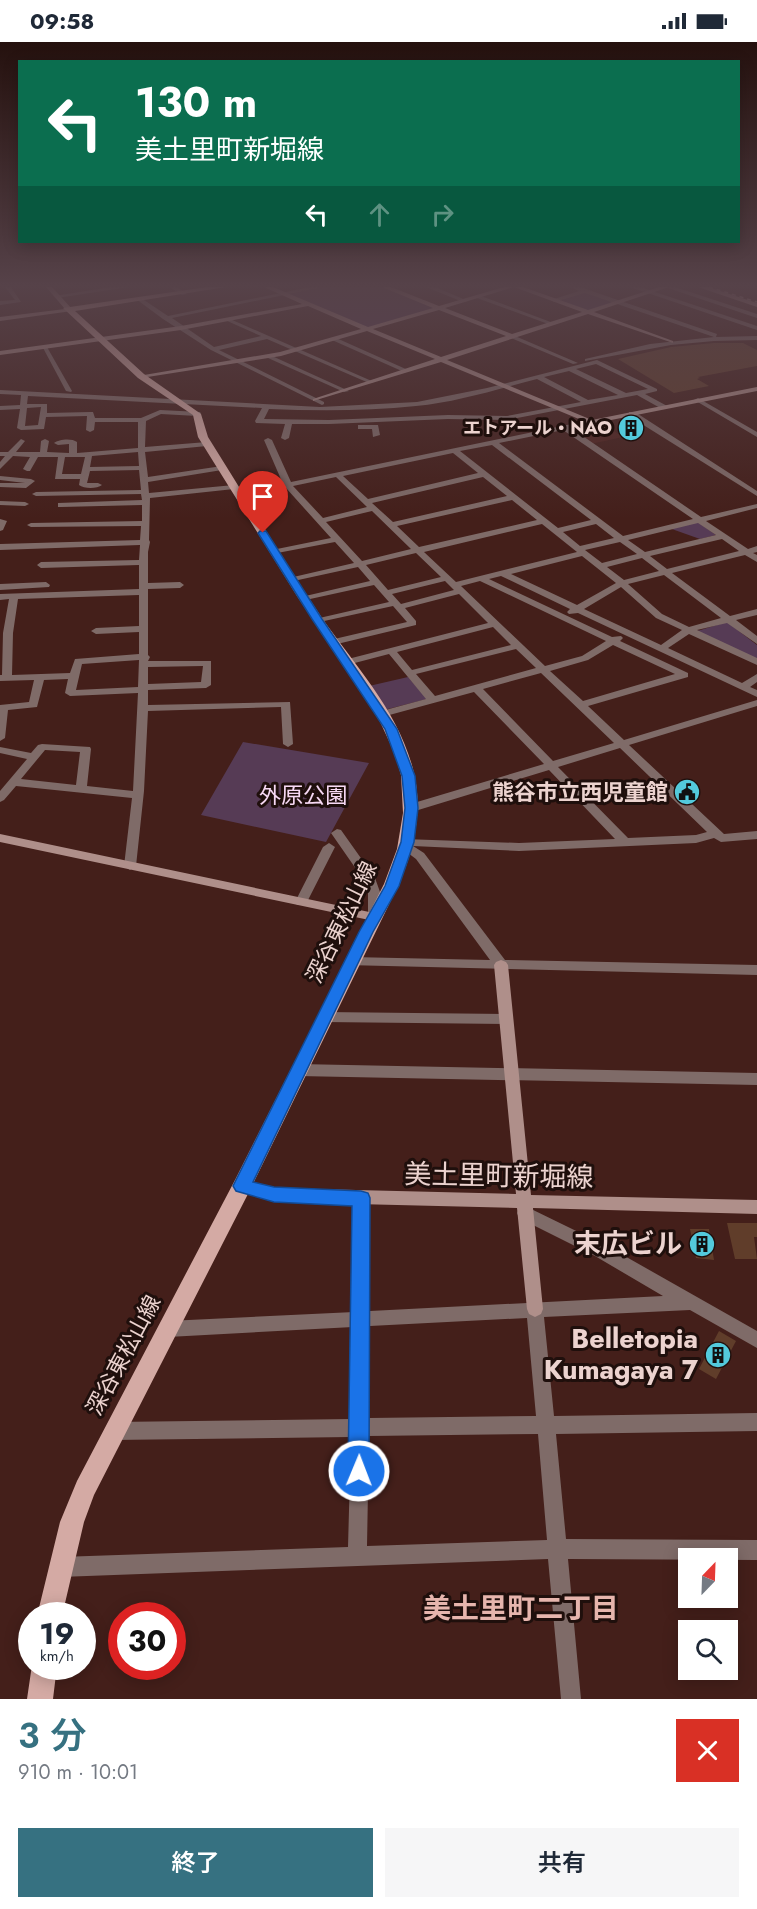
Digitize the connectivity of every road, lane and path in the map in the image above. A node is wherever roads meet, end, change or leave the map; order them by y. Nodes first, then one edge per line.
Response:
1 (55, 364) edge
2 (128, 364) edge
3 (221, 364) edge
4 (242, 364) edge
5 (286, 364) edge
6 (330, 364) edge
7 (391, 364) edge
8 (427, 364) edge
9 (452, 364) edge
10 (570, 364) edge
11 (580, 364) edge
12 (583, 364) edge
13 (602, 364) edge
14 (573, 366) junction
15 (406, 371) junction
16 (141, 376) junction
17 (538, 376) junction
18 (371, 382) junction
19 (496, 382) junction
20 (504, 386) junction
21 (0, 387) edge
22 (757, 388) edge
23 (346, 391) junction
24 (0, 392) edge
25 (25, 393) junction
26 (73, 393) junction
27 (638, 393) junction
28 (624, 395) junction
29 (175, 399) junction
30 (698, 400) junction
31 (318, 402) junction
32 (588, 403) junction
33 (267, 406) junction
34 (22, 407) junction
35 (665, 407) junction
36 (0, 408) edge
37 (557, 408) junction
38 (124, 409) dead end
39 (78, 414) junction
40 (197, 414) junction
41 (632, 414) junction
42 (43, 415) junction
43 (128, 419) junction
44 (92, 420) junction
45 (142, 420) junction
46 (289, 421) junction
47 (591, 422) junction
48 (375, 427) junction
49 (316, 428) dead end
50 (565, 428) junction
51 (90, 430) dead end
52 (757, 435) edge
53 (285, 438) dead end
54 (268, 440) dead end
55 (21, 441) dead end
56 (45, 441) dead end
57 (58, 443) dead end
58 (494, 443) junction
59 (207, 444) junction
60 (140, 451) junction
61 (455, 451) junction
62 (0, 454) edge
63 (11, 454) junction
64 (89, 454) junction
65 (39, 455) junction
66 (62, 455) junction
67 (73, 455) junction
68 (0, 466) edge
69 (141, 468) junction
70 (222, 468) junction
71 (27, 469) dead end
72 (86, 472) junction
73 (484, 474) junction
74 (338, 475) junction
75 (0, 477) edge
76 (0, 485) edge
77 (288, 485) junction
78 (144, 491) junction
79 (237, 491) junction
80 (36, 494) dead end
81 (757, 494) edge
82 (513, 497) junction
83 (368, 501) junction
84 (0, 503) edge
85 (25, 504) dead end
86 (61, 505) dead end
87 (757, 506) edge
88 (375, 508) junction
89 (699, 520) junction
90 (0, 521) edge
91 (321, 521) junction
92 (543, 521) junction
93 (598, 521) junction
94 (146, 523) junction
95 (31, 525) dead end
96 (392, 525) junction
97 (0, 528) edge
98 (556, 531) junction
99 (723, 536) junction
100 (621, 538) junction
101 (337, 539) junction
102 (146, 542) junction
103 (0, 547) edge
104 (757, 549) edge
105 (419, 551) junction
106 (581, 551) junction
107 (275, 552) junction
108 (746, 552) junction
109 (642, 555) junction
110 (757, 559) edge
111 (143, 562) junction
112 (360, 564) junction
113 (40, 565) dead end
114 (600, 566) junction
115 (664, 573) junction
116 (504, 574) junction
117 (482, 579) junction
118 (292, 580) junction
119 (376, 582) junction
120 (622, 584) junction
121 (46, 585) dead end
122 (180, 585) dead end
123 (454, 585) junction
124 (0, 586) edge
125 (25, 586) junction
126 (144, 589) junction
127 (386, 593) junction
128 (18, 596) junction
129 (0, 597) edge
130 (304, 599) junction
131 (397, 605) junction
132 (578, 609) junction
133 (757, 612) edge
134 (564, 617) junction
135 (728, 620) junction
136 (318, 621) junction
137 (495, 624) junction
138 (144, 629) junction
139 (688, 630) junction
140 (96, 631) dead end
141 (627, 633) junction
142 (614, 641) junction
143 (757, 641) edge
144 (333, 642) junction
145 (518, 646) junction
146 (661, 649) junction
147 (391, 651) junction
148 (145, 661) junction
149 (347, 662) junction
150 (757, 662) edge
151 (543, 669) junction
152 (410, 673) junction
153 (40, 676) junction
154 (74, 676) junction
155 (757, 677) edge
156 (3, 678) edge
157 (743, 687) junction
158 (143, 688) junction
159 (476, 688) junction
160 (757, 694) edge
161 (433, 700) junction
162 (757, 703) edge
163 (580, 705) junction
164 (1, 707) edge
165 (142, 708) junction
166 (382, 714) junction
167 (0, 732) edge
168 (0, 738) edge
169 (288, 744) dead end
170 (621, 744) junction
171 (0, 750) edge
172 (34, 757) junction
173 (552, 766) junction
174 (13, 782) junction
175 (81, 789) junction
176 (137, 795) junction
177 (0, 798) edge
178 (411, 808) junction
179 (337, 833) dead end
180 (716, 833) junction
181 (757, 836) edge
182 (0, 838) edge
183 (626, 843) junction
184 (407, 844) junction
185 (329, 847) dead end
186 (130, 866) junction
187 (301, 902) junction
188 (374, 918) junction
189 (351, 962) junction
190 (501, 966) junction
191 (757, 970) edge
192 (324, 1017) junction
193 (506, 1019) junction
194 (298, 1070) junction
195 (511, 1075) junction
196 (757, 1079) edge
197 (242, 1186) junction
198 (361, 1198) junction
199 (757, 1207) edge
200 (524, 1208) junction
201 (688, 1302) junction
202 (535, 1309) junction
203 (362, 1320) junction
204 (168, 1329) junction
205 (757, 1340) edge
206 (757, 1422) edge
207 (547, 1425) junction
208 (360, 1428) junction
209 (113, 1431) junction
210 (557, 1549) junction
211 (757, 1550) edge
212 (357, 1556) junction
213 (60, 1567) junction
214 (52, 1602) edge
215 (42, 1680) edge
216 (40, 1699) edge
217 (571, 1699) edge

1 - 26 street
2 - 16 main road
3 - 16 street
4 - 31 street
5 - 23 street
6 - 18 street
7 - 15 street
8 - 15 street
9 - 19 street
10 - 14 street
11 - 14 street
12 - 14 street
13 - 27 street
14 - 17 street
14 - 19 street
14 - 28 street
15 - 18 street
16 - 29 main road
17 - 20 street
17 - 32 street
18 - 23 street
19 - 20 street
19 - 31 street
20 - 33 street
20 - 37 street
21 - 26 street
22 - 30 street
23 - 31 street
24 - 25 street
25 - 26 street
25 - 34 street
26 - 29 street
26 - 39 street
27 - 28 street
27 - 35 street
28 - 32 street
29 - 31 street
29 - 33 street
29 - 40 main road
30 - 35 street
30 - 52 street
32 - 37 street
33 - 46 street
34 - 36 street
34 - 42 street
34 - 42 street
35 - 41 street
37 - 47 street
37 - 48 street
38 - 43 street
39 - 42 street
39 - 44 street
40 - 45 street
40 - 59 main road, 深谷東松山線
41 - 47 street
41 - 81 street
43 - 44 street
43 - 45 street
44 - 51 street
45 - 60 street
46 - 48 street
46 - 53 street
47 - 50 street
48 - 49 street
50 - 58 street
50 - 89 street
54 - 77 street
55 - 63 street
56 - 65 street
57 - 67 street
58 - 61 street
58 - 93 street
59 - 60 street
59 - 70 main road, 深谷東松山線
60 - 64 street
60 - 69 street
61 - 73 street
61 - 74 street
62 - 63 street
63 - 65 street
63 - 68 street
64 - 67 street
64 - 72 street
65 - 66 street
65 - 71 street
66 - 67 street
66 - 72 street
69 - 72 street
69 - 78 street
70 - 78 street
70 - 79 main road, 深谷東松山線
72 - 78 street
73 - 82 street
73 - 83 street
74 - 77 street
74 - 83 street
75 - 76 street
77 - 79 street
77 - 91 street
78 - 79 street
78 - 80 street
78 - 86 street
78 - 94 street
79 - 107 main road, 深谷東松山線
82 - 92 street
82 - 96 street
83 - 88 street
84 - 85 street
87 - 89 street
88 - 91 street
88 - 96 street
89 - 99 street
89 - 100 street
90 - 97 street
91 - 101 street
92 - 98 street
92 - 105 street
93 - 98 street
93 - 100 street
94 - 95 street
94 - 102 street
96 - 105 street
98 - 106 street
99 - 108 street
99 - 109 street
100 - 106 street
100 - 109 street
101 - 107 street
101 - 112 street
102 - 103 street
102 - 111 street
104 - 108 street
105 - 112 street
105 - 123 street
106 - 114 street
106 - 116 street
107 - 118 main road, 深谷東松山線
108 - 110 street
108 - 115 street
109 - 114 street
109 - 115 street
111 - 113 street
111 - 126 street
112 - 118 street
112 - 119 street
114 - 120 street
115 - 120 street
115 - 135 street
116 - 117 street
116 - 132 street
117 - 123 street
117 - 134 street
118 - 130 main road, 深谷東松山線
119 - 127 street
119 - 130 street
120 - 132 street
120 - 139 street
121 - 125 street
122 - 126 street
123 - 127 street
123 - 131 street
123 - 137 street
124 - 125 street
125 - 128 street
126 - 128 street
126 - 138 street
127 - 131 street
128 - 129 street
128 - 156 street
130 - 136 main road, 深谷東松山線
131 - 136 street
131 - 144 street
132 - 134 street
132 - 141 street
133 - 135 street
134 - 142 street
135 - 139 street
135 - 143 street
136 - 144 main road, 深谷東松山線
137 - 145 street
137 - 147 street
138 - 140 street
138 - 148 street
139 - 146 street
139 - 150 street
141 - 142 street
141 - 146 street
142 - 151 street
142 - 163 street
144 - 149 main road, 深谷東松山線
145 - 151 street
145 - 152 street
146 - 157 street
147 - 149 street
147 - 152 street
148 - 154 street
148 - 158 street
148 - 158 street
149 - 166 main road, 深谷東松山線
151 - 159 street
151 - 163 street
152 - 161 street
153 - 154 street
153 - 156 street
153 - 164 street
154 - 158 street
155 - 157 street
157 - 160 street
158 - 165 street
159 - 161 street
159 - 173 street
161 - 166 street
162 - 170 street
163 - 170 street
164 - 167 street
165 - 169 street
165 - 176 street
166 - 178 main road, 深谷東松山線
167 - 168 street
170 - 173 street
170 - 180 street
171 - 172 street
172 - 174 street
172 - 175 street
173 - 178 street
173 - 183 street
174 - 175 street
174 - 177 street
175 - 176 street
176 - 186 street
178 - 184 main road, 深谷東松山線
179 - 188 street
180 - 181 street
180 - 183 street
182 - 186 street
183 - 184 street
184 - 188 main road, 深谷東松山線
184 - 190 street
185 - 187 street
186 - 187 street
187 - 188 street
188 - 189 main road, 深谷東松山線
189 - 190 street
189 - 192 main road, 深谷東松山線
190 - 191 street
190 - 193 street
192 - 193 street
192 - 194 main road, 深谷東松山線
193 - 195 street
194 - 195 street
194 - 197 main road, 深谷東松山線
195 - 196 street
195 - 200 street
197 - 198 street, 美土里町新堀線
197 - 204 main road, 深谷東松山線
198 - 200 street, 美土里町新堀線
198 - 203 street
199 - 200 street, 美土里町新堀線
200 - 201 street
200 - 202 street
201 - 202 street
201 - 205 street
202 - 203 street
202 - 207 street
203 - 204 street
203 - 208 street
204 - 209 main road, 深谷東松山線
206 - 207 street
207 - 208 street
207 - 210 street
208 - 209 street
208 - 212 street
209 - 213 main road, 深谷東松山線
210 - 211 street
210 - 212 street
210 - 217 street
212 - 213 street
213 - 214 main road, 深谷東松山線
215 - 216 main road

